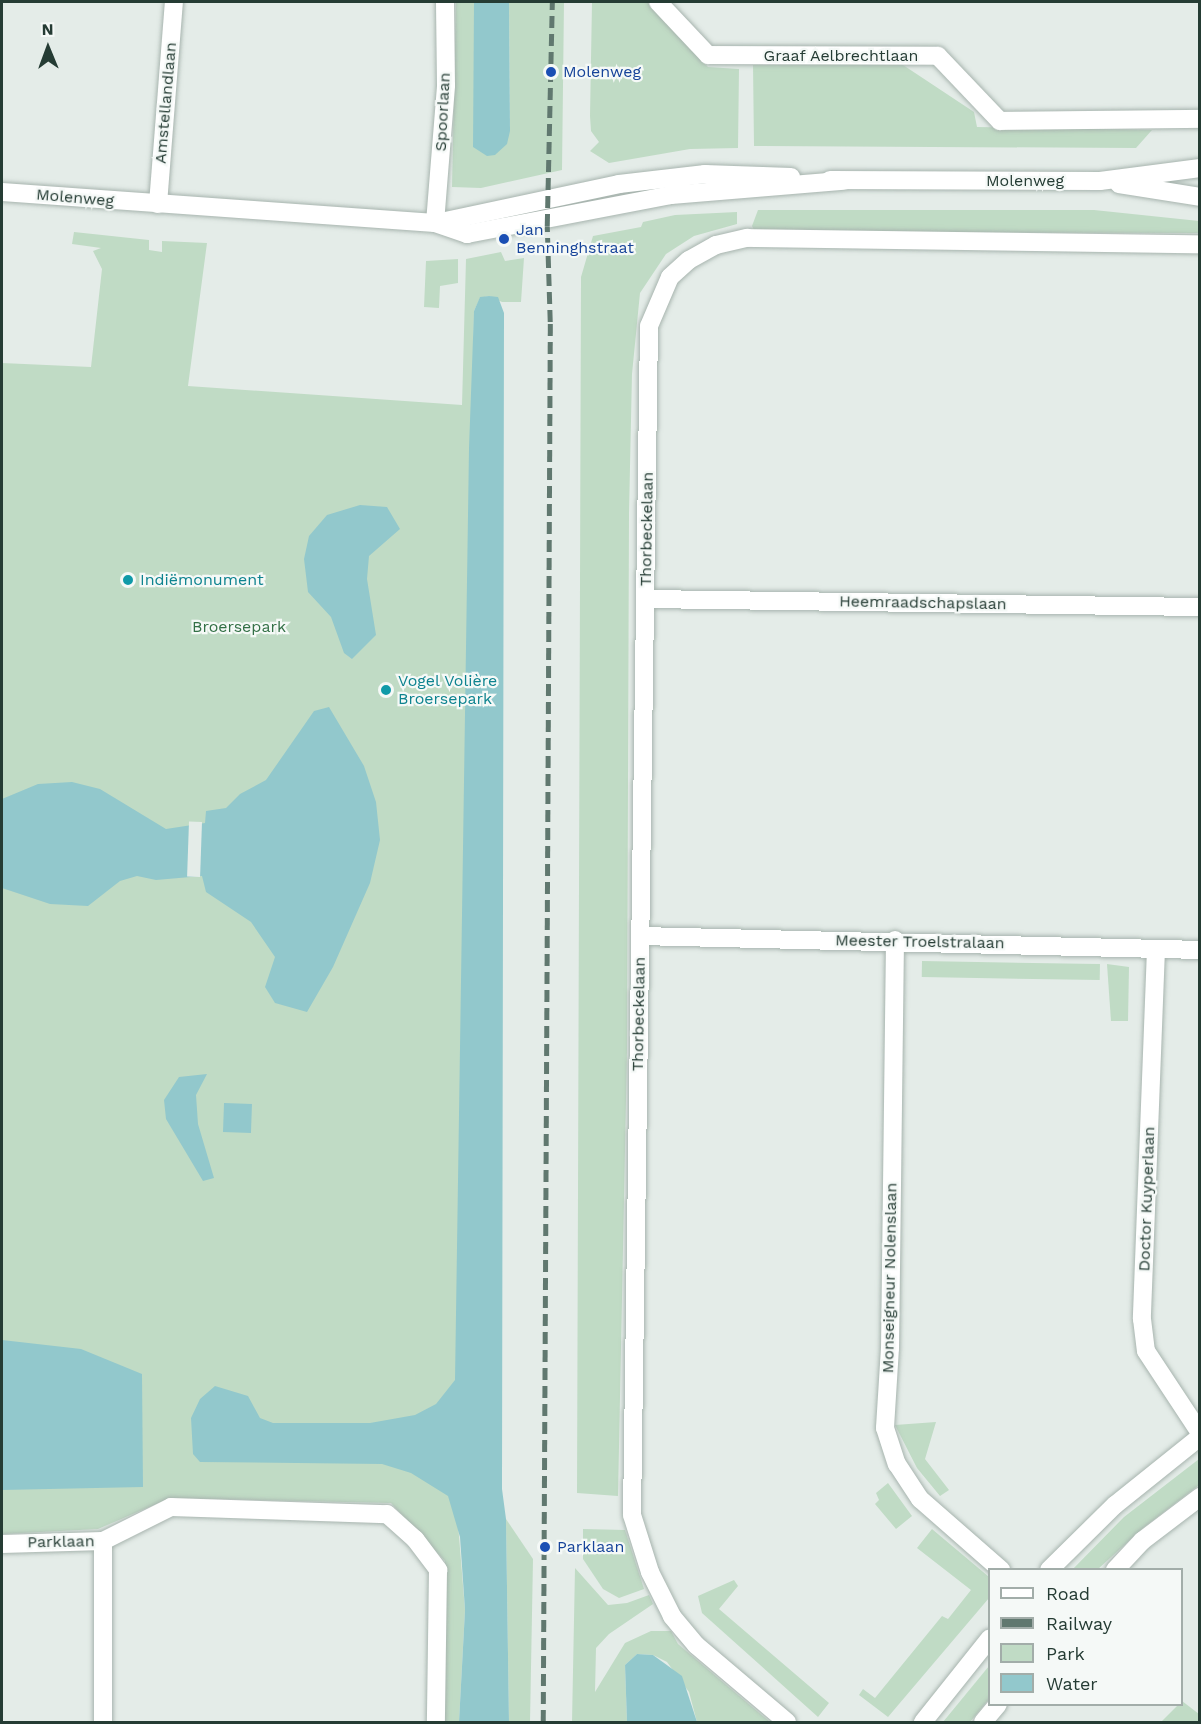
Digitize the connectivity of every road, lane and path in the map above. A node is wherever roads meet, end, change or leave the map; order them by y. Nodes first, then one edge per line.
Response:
1 (174, 2) edge
2 (445, 2) edge
3 (658, 2) edge
4 (1200, 119) edge
5 (1200, 168) edge
6 (1100, 181) junction
7 (2, 192) edge
8 (1200, 197) edge
9 (158, 204) junction
10 (435, 223) junction
11 (1200, 244) edge
12 (645, 599) junction
13 (1200, 607) edge
14 (640, 936) junction
15 (895, 940) junction
16 (1156, 949) junction
17 (1200, 950) edge
18 (1200, 1435) edge
19 (1200, 1497) edge
20 (103, 1541) junction
21 (2, 1544) edge
22 (1000, 1568) edge
23 (1050, 1568) edge
24 (1116, 1568) edge
25 (988, 1641) edge
26 (996, 1706) edge
27 (103, 1722) edge
28 (436, 1722) edge
29 (788, 1722) edge
30 (923, 1722) edge
31 (983, 1722) edge

1 - 9 street, Amstellandlaan
2 - 10 street, Spoorlaan
3 - 4 street, Graaf Aelbrechtlaan
5 - 6 street, Molenweg
6 - 8 street, Molenweg
6 - 10 street, Molenweg
7 - 9 street, Molenweg
9 - 10 street, Molenweg
11 - 12 street, Thorbeckelaan
12 - 13 street, Heemraadschapslaan
12 - 14 street, Thorbeckelaan
14 - 15 street, Meester Troelstralaan
14 - 29 street, Thorbeckelaan
15 - 16 street, Meester Troelstralaan
15 - 22 street, Monseigneur Nolenslaan
16 - 17 street, Meester Troelstralaan
16 - 18 street, Doctor Kuyperlaan
18 - 23 street
19 - 24 street
20 - 21 street, Parklaan
20 - 27 street
20 - 28 street, Parklaan
25 - 30 street
26 - 31 street

